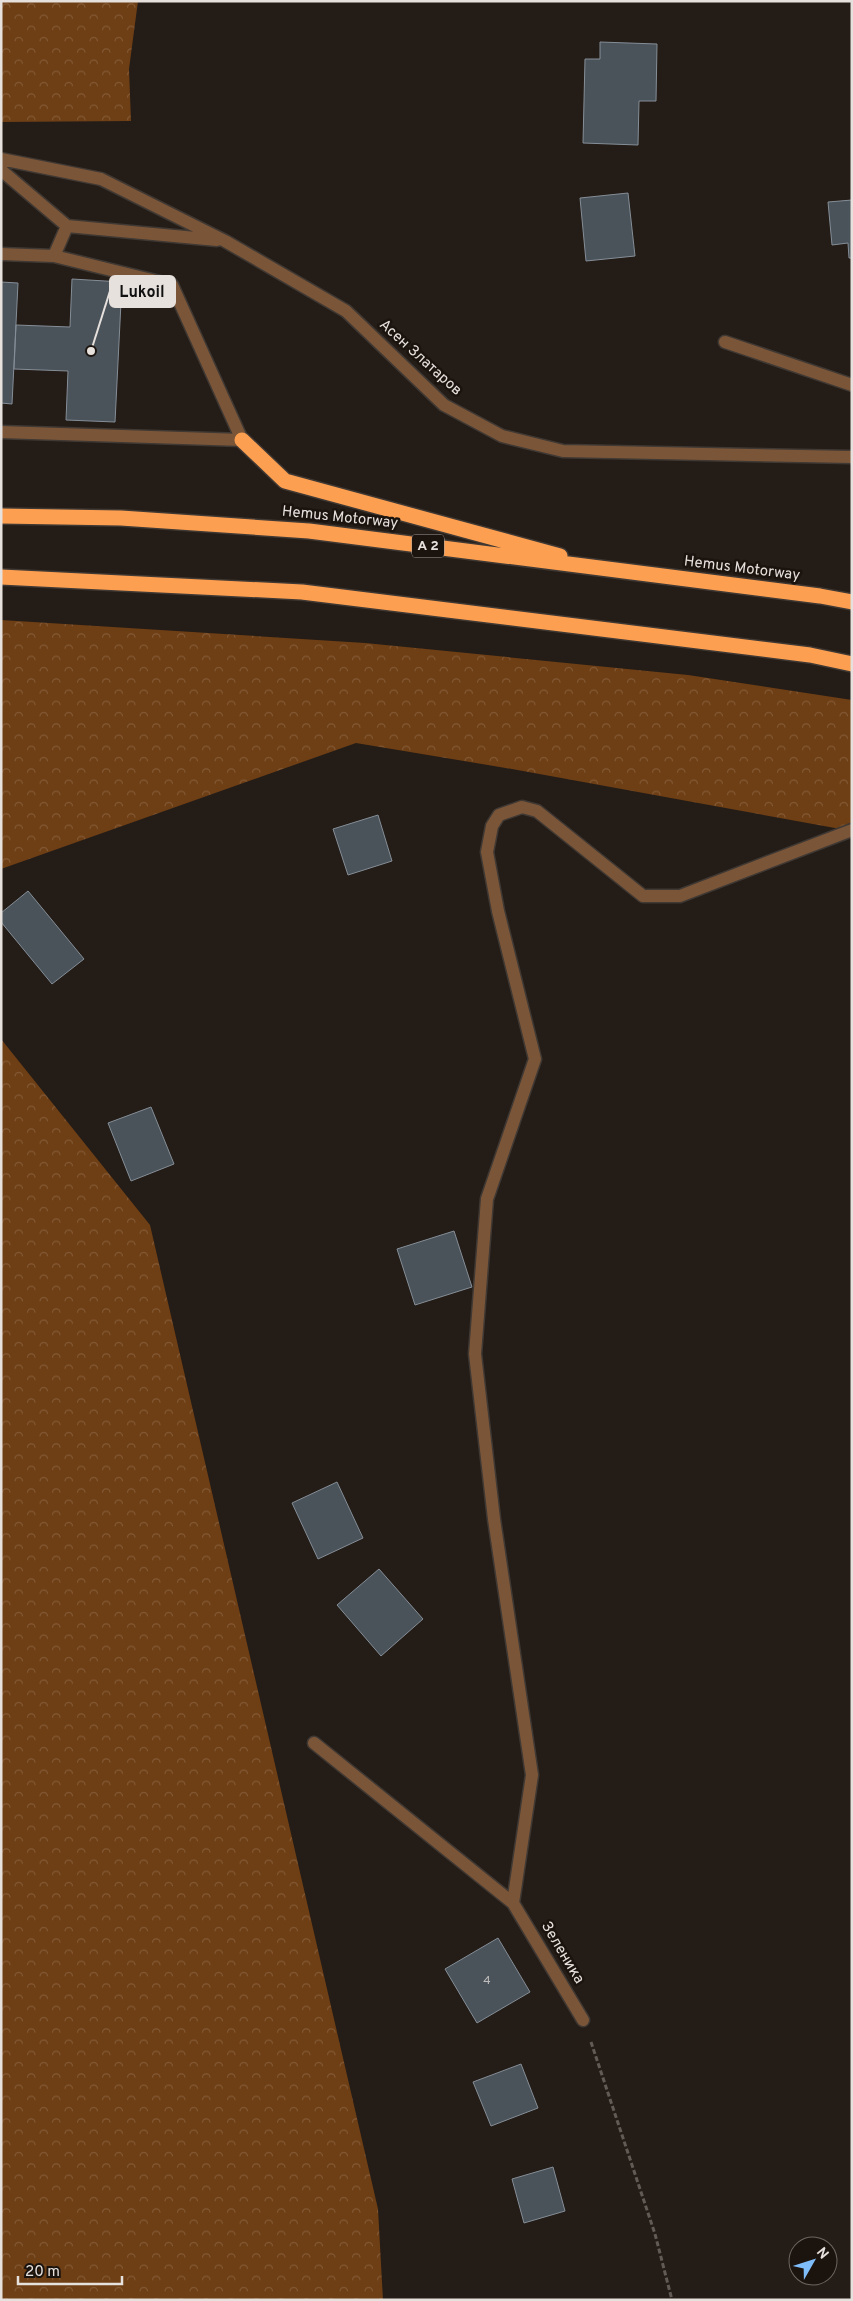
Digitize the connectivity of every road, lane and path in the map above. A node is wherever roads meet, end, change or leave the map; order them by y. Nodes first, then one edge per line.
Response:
1 (1, 159) edge
2 (1, 170) edge
3 (67, 226) junction
4 (224, 241) junction
5 (1, 254) edge
6 (54, 256) junction
7 (725, 342) dead end
8 (852, 385) edge
9 (1, 432) edge
10 (242, 440) junction
11 (852, 457) edge
12 (1, 516) edge
13 (614, 571) junction
14 (1, 576) edge
15 (852, 602) edge
16 (852, 664) edge
17 (852, 830) edge
18 (314, 1743) dead end
19 (513, 1903) junction
20 (584, 2020) joint
21 (672, 2300) edge

1 - 4 street, Асен Златаров
2 - 3 street
3 - 4 street
3 - 6 street
4 - 11 street, Асен Златаров
5 - 6 street
6 - 10 street
7 - 8 street
9 - 10 street
10 - 13 highway
12 - 13 highway, Hemus Motorway / A 2
13 - 15 highway, Hemus Motorway / A 2
14 - 16 highway
17 - 19 street
18 - 19 street, Зеленика
19 - 20 street, Зеленика
20 - 21 path

